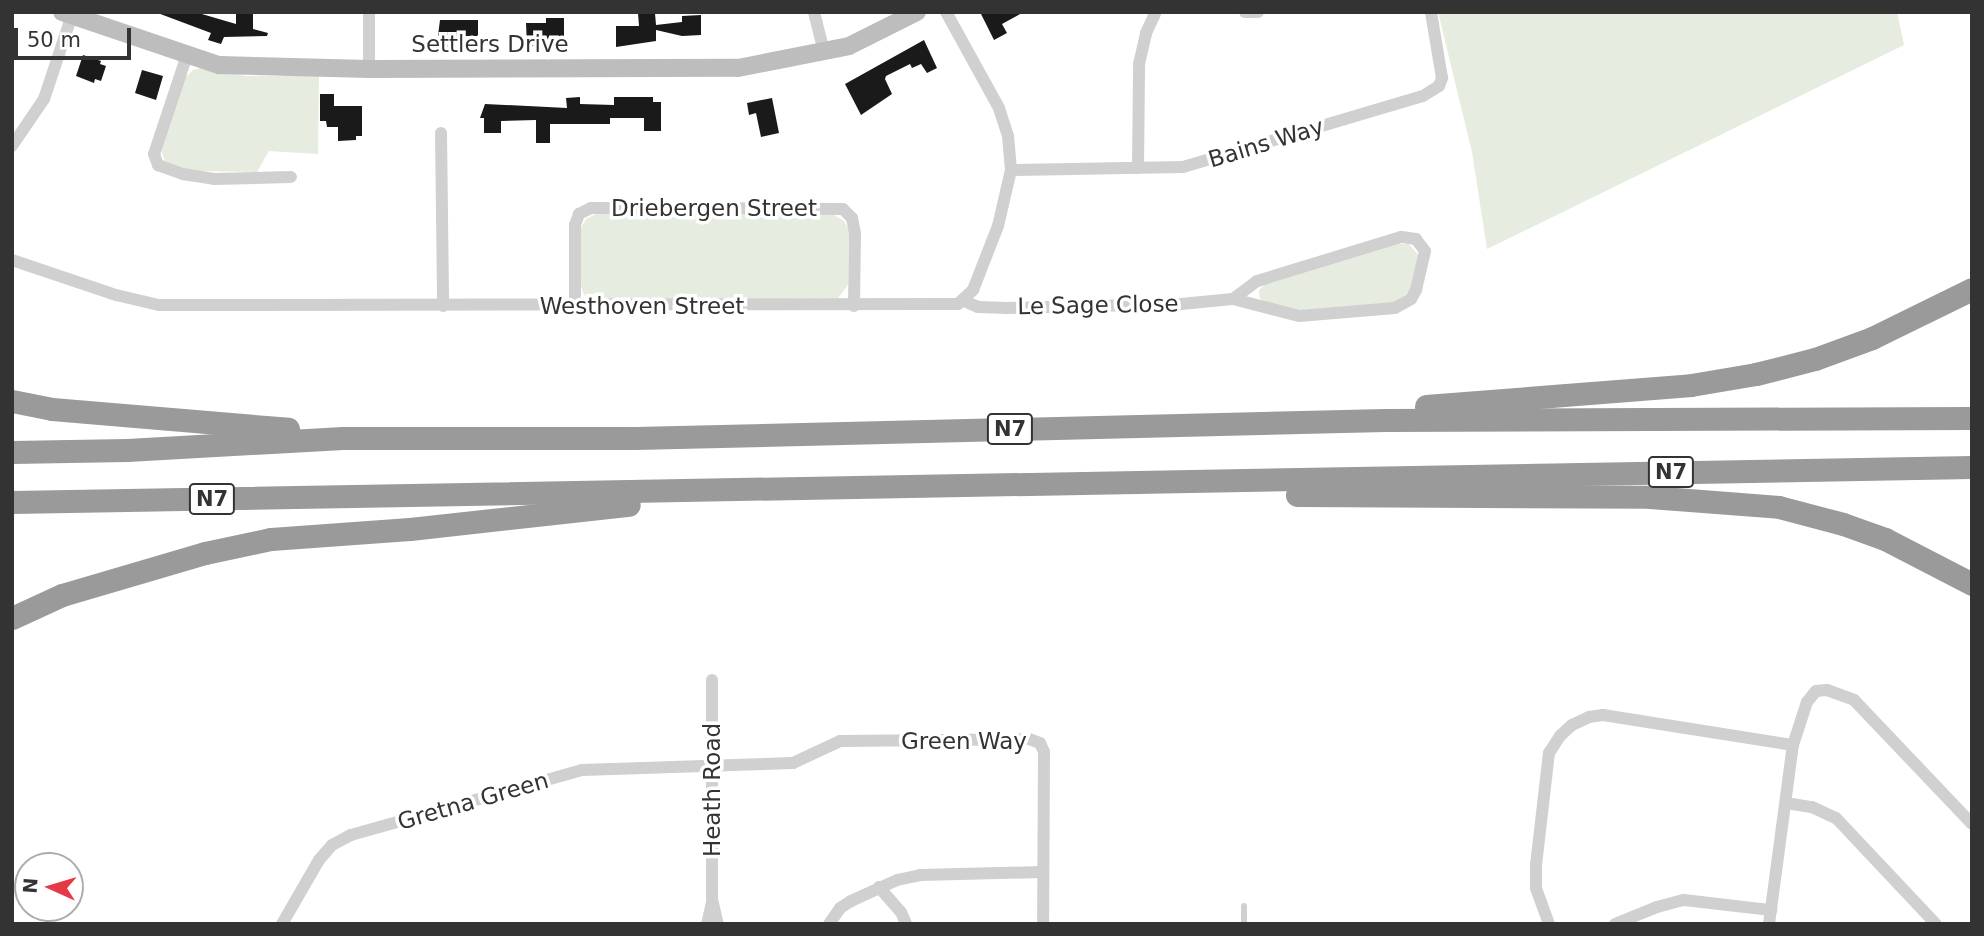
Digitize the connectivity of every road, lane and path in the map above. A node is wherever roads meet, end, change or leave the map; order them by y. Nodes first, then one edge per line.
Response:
1 (369, 12) edge
2 (814, 12) edge
3 (917, 12) edge
4 (946, 12) edge
5 (1156, 12) edge
6 (1245, 12) edge
7 (1258, 12) edge
8 (1432, 12) edge
9 (67, 14) edge
10 (824, 52) junction
11 (187, 55) junction
12 (369, 69) junction
13 (441, 133) dead end
14 (12, 146) edge
15 (1139, 169) junction
16 (1011, 170) junction
17 (291, 177) dead end
18 (12, 260) edge
19 (1972, 289) edge
20 (1233, 299) junction
21 (964, 301) junction
22 (443, 306) junction
23 (854, 306) junction
24 (575, 307) junction
25 (12, 401) edge
26 (1972, 418) edge
27 (1385, 420) junction
28 (343, 438) junction
29 (12, 452) edge
30 (1972, 467) edge
31 (1241, 482) junction
32 (767, 489) junction
33 (12, 502) edge
34 (1972, 584) edge
35 (12, 618) edge
36 (712, 680) dead end
37 (1793, 745) junction
38 (710, 764) junction
39 (1786, 803) junction
40 (1972, 824) edge
41 (1042, 872) junction
42 (879, 887) junction
43 (712, 900) junction
44 (1244, 906) dead end
45 (1770, 917) edge
46 (282, 924) edge
47 (706, 924) edge
48 (718, 924) edge
49 (829, 924) edge
50 (906, 924) edge
51 (1043, 924) edge
52 (1244, 924) edge
53 (1549, 924) edge
54 (1615, 924) edge
55 (1936, 924) edge

1 - 12 street
2 - 10 street
3 - 10 street, Settlers Drive
4 - 16 street
5 - 15 street
6 - 7 street
8 - 15 street, Bains Way
9 - 11 street, Settlers Drive
9 - 14 street
10 - 12 street, Settlers Drive
11 - 12 street, Settlers Drive
11 - 17 street
13 - 22 street
15 - 16 street, Bains Way
16 - 21 street
18 - 22 street, Westhoven Street
19 - 27 highway
20 - 20 street, Le Sage Close
20 - 21 street, Le Sage Close
21 - 23 street, Westhoven Street
22 - 24 street, Westhoven Street
23 - 24 street, Westhoven Street
23 - 24 street, Driebergen Street
25 - 28 highway
26 - 27 highway, N7
27 - 28 highway, N7
28 - 29 highway, N7
30 - 31 highway, N7
31 - 32 highway, N7
31 - 34 highway
32 - 33 highway, N7
32 - 35 highway
36 - 38 street, Heath Road
37 - 39 street
37 - 40 street
37 - 53 street
38 - 41 street, Green Way
38 - 43 street, Heath Road
38 - 46 street, Gretna Green
39 - 45 street
39 - 55 street
41 - 42 street
41 - 51 street, Green Way
42 - 49 street
42 - 50 street
43 - 47 street, Heath Road
43 - 48 street, Heath Road
44 - 52 lane
45 - 54 street

